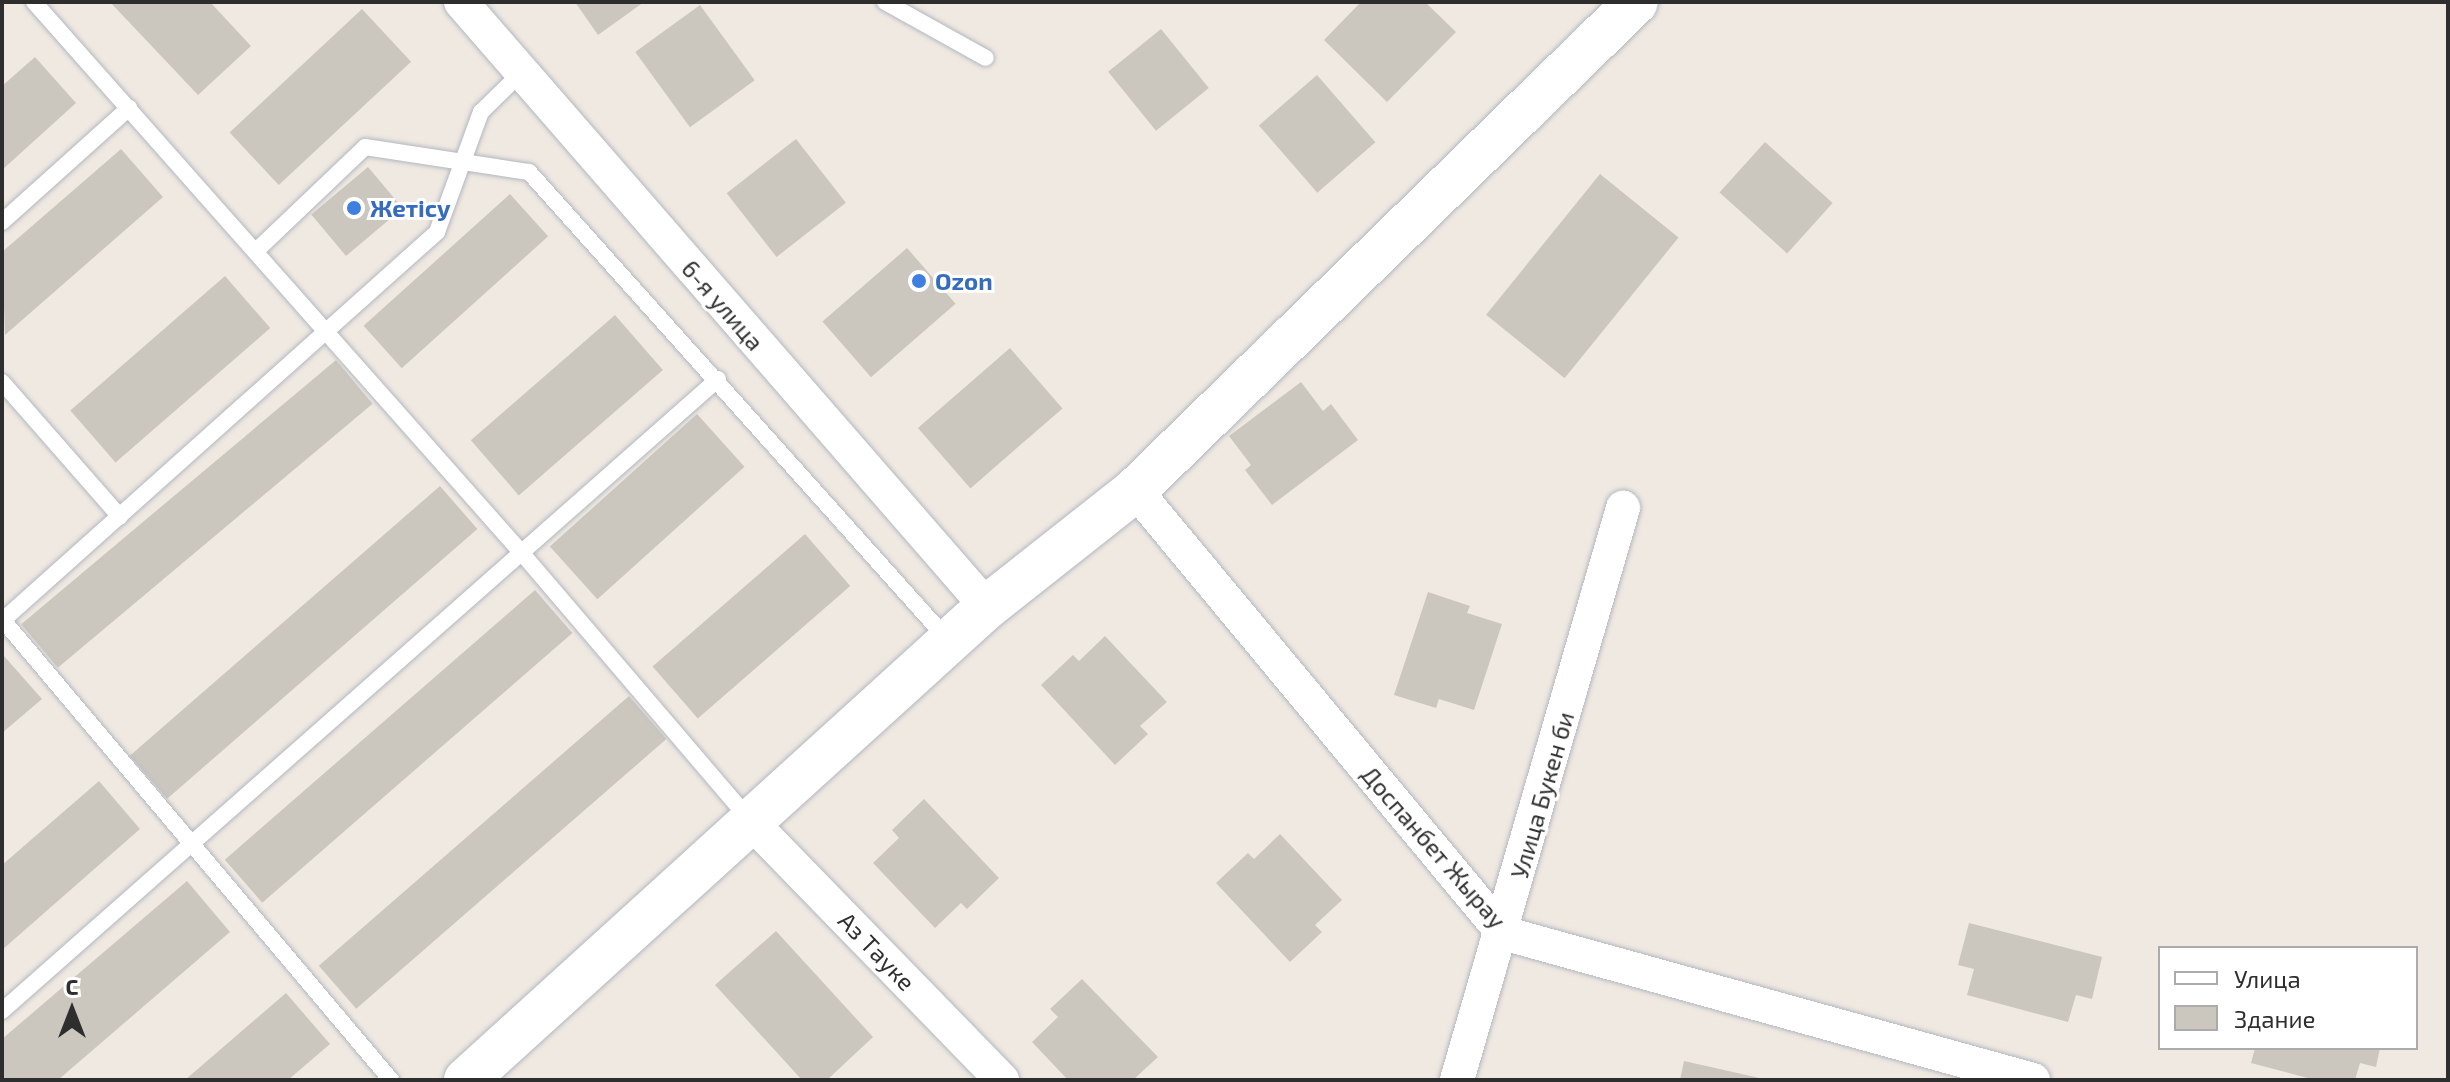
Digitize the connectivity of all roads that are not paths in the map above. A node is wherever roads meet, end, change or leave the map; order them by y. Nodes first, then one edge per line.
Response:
1 (34, 2) edge
2 (461, 2) edge
3 (885, 2) edge
4 (1636, 2) edge
5 (986, 58) dead end
6 (521, 73) junction
7 (129, 108) junction
8 (461, 164) junction
9 (2, 222) edge
10 (257, 250) junction
11 (325, 331) junction
12 (718, 379) junction
13 (2, 382) edge
14 (1135, 490) junction
15 (1623, 508) dead end
16 (120, 517) junction
17 (520, 551) junction
18 (987, 607) junction
19 (2, 620) edge
20 (949, 641) junction
21 (752, 823) junction
22 (193, 839) junction
23 (1503, 933) junction
24 (2, 1011) edge
25 (391, 1080) edge
26 (466, 1080) edge
27 (1002, 1080) edge
28 (1457, 1080) edge
29 (2033, 1080) edge

1 - 7 lane
2 - 6 street, 6-я улица
3 - 5 lane
4 - 14 street
6 - 8 lane
6 - 18 street, 6-я улица
7 - 9 lane
7 - 10 lane
8 - 10 lane
8 - 11 lane
8 - 12 lane
10 - 11 lane
11 - 16 lane
11 - 17 lane
12 - 17 lane
12 - 20 lane
13 - 16 lane
14 - 18 street
14 - 23 street, Доспанбет Жырау
15 - 23 street, Улица Букен би
16 - 19 lane
17 - 21 lane
17 - 22 lane
18 - 20 street
19 - 22 lane
20 - 21 street
21 - 26 street
21 - 27 street, Аз Тауке
22 - 24 lane
22 - 25 lane
23 - 28 street, Улица Букен би
23 - 29 street, Доспанбет Жырау

